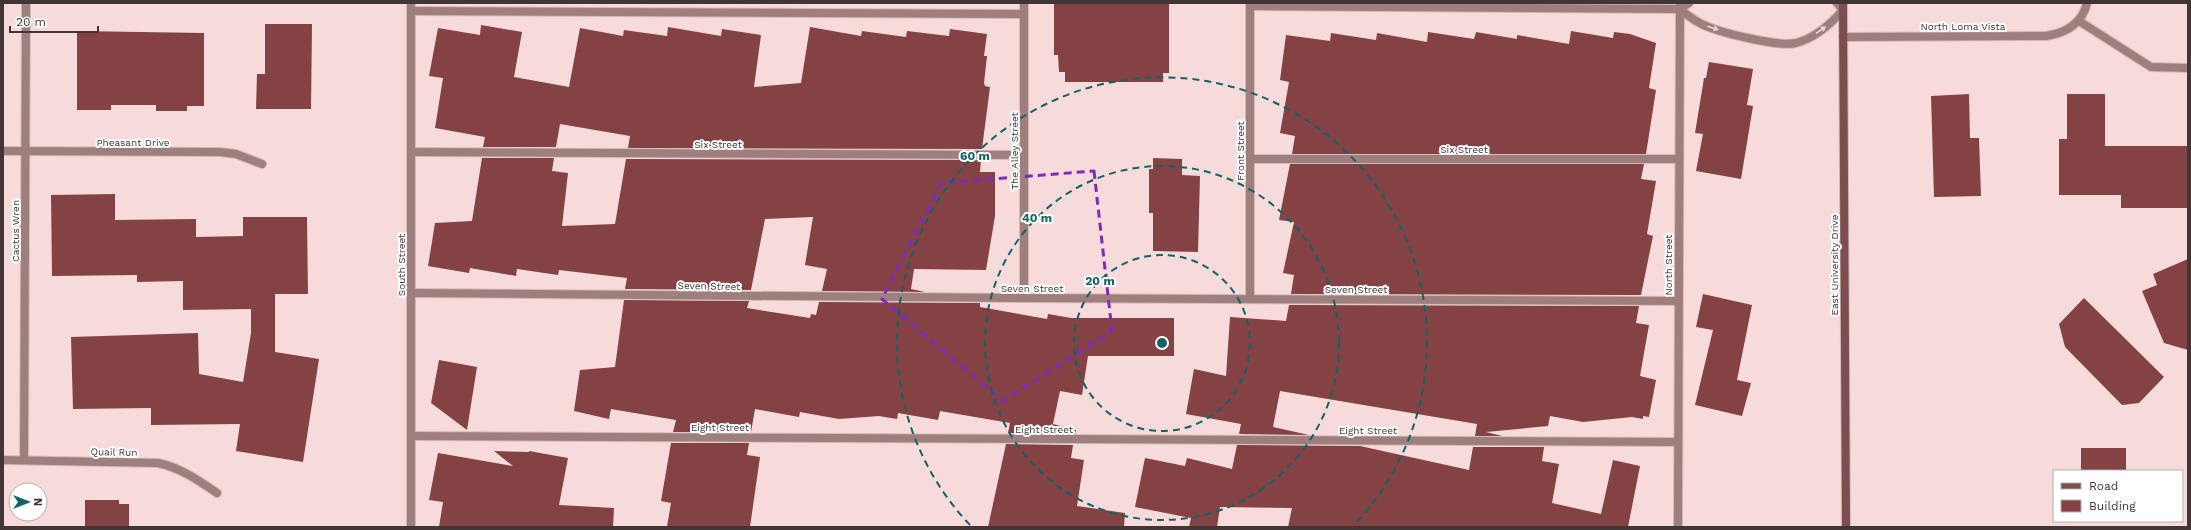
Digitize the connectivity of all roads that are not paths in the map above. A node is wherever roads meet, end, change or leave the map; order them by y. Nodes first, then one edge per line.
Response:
1 (26, 3) edge
2 (1024, 3) edge
3 (1689, 3) edge
4 (1837, 3) edge
5 (2087, 3) edge
6 (1250, 5) edge
7 (1680, 6) edge
8 (411, 7) edge
9 (1843, 7) edge
10 (1024, 14) junction
11 (2079, 21) junction
12 (1843, 37) junction
13 (2188, 68) edge
14 (3, 151) edge
15 (25, 151) junction
16 (412, 152) junction
17 (1024, 155) junction
18 (1250, 159) junction
19 (1678, 159) junction
20 (262, 164) dead end
21 (411, 293) junction
22 (1024, 298) junction
23 (1250, 299) junction
24 (1678, 300) junction
25 (411, 436) junction
26 (1678, 442) junction
27 (3, 460) edge
28 (24, 460) junction
29 (217, 493) dead end
30 (411, 527) edge
31 (1678, 527) edge
32 (1846, 527) edge

1 - 15 street, Cactus Wren
2 - 10 street, The Alley Street
3 - 7 street
4 - 9 street
5 - 11 street
6 - 7 street
6 - 18 street, Front Street
7 -> 9 street
7 - 19 street, North Street
8 - 10 street
8 - 16 street, South Street
9 - 12 main road, East University Drive
10 - 17 street, The Alley Street
11 - 12 street, North Loma Vista
11 - 13 street
12 - 32 main road, East University Drive
14 - 15 street, Pheasant Drive
15 - 20 street, Pheasant Drive
15 - 28 street, Cactus Wren
16 - 17 street, Six Street
16 - 21 street, South Street
17 - 22 street, The Alley Street
18 - 19 street, Six Street
18 - 23 street, Front Street
19 - 24 street, North Street
21 - 22 street, Seven Street
21 - 25 street, South Street
22 - 23 street, Seven Street
23 - 24 street, Seven Street
24 - 26 street, North Street
25 - 26 street, Eight Street
25 - 30 street, South Street
26 - 31 street, North Street
27 - 28 street, Quail Run
28 - 29 street, Quail Run

